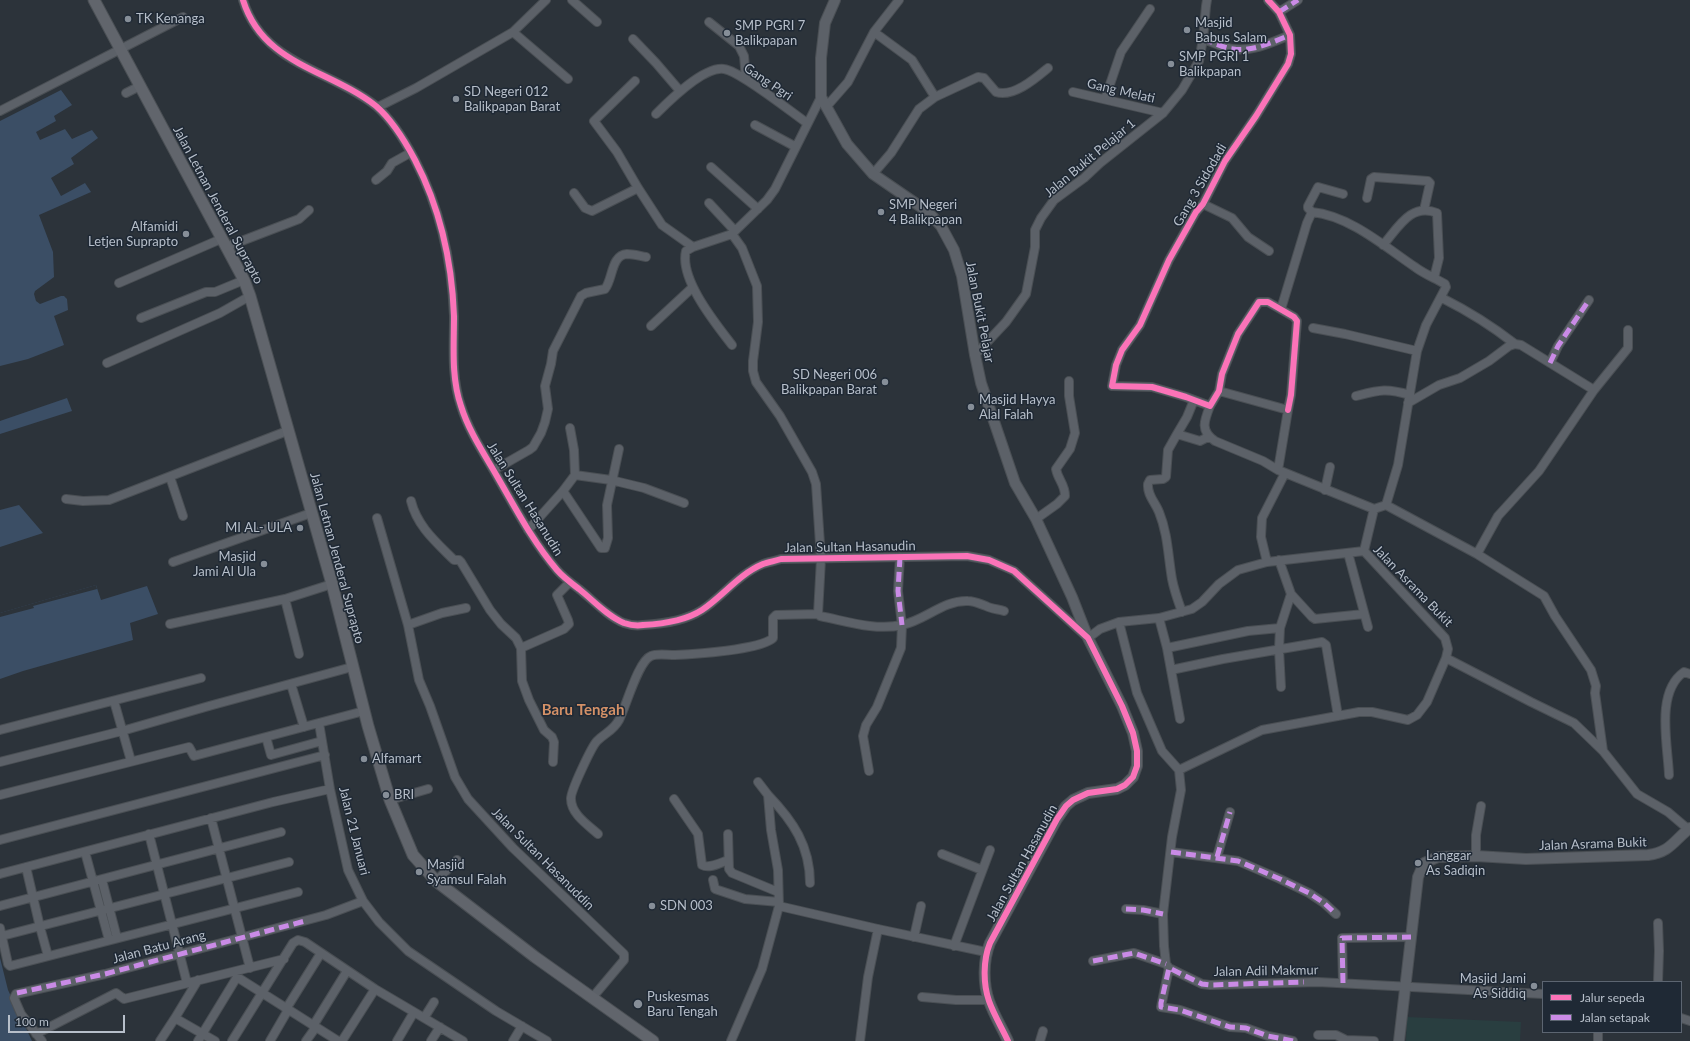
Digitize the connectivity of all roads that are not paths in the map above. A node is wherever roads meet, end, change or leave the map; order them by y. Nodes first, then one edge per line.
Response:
1 (94, 0) edge
2 (243, 0) edge
3 (546, 0) edge
4 (572, 0) edge
5 (835, 0) edge
6 (899, 0) edge
7 (1208, 0) edge
8 (1268, 0) edge
9 (1298, 0) edge
10 (1150, 9) dead end
11 (1279, 12) junction
12 (183, 17) dead end
13 (597, 22) dead end
14 (709, 22) dead end
15 (513, 32) junction
16 (874, 32) junction
17 (1290, 35) junction
18 (633, 39) dead end
19 (1203, 39) junction
20 (120, 50) junction
21 (1048, 68) dead end
22 (568, 79) dead end
23 (746, 79) junction
24 (635, 81) dead end
25 (140, 86) junction
26 (680, 92) junction
27 (1073, 92) dead end
28 (126, 93) dead end
29 (935, 97) junction
30 (1105, 99) junction
31 (824, 101) junction
32 (378, 107) junction
33 (0, 112) edge
34 (1163, 113) junction
35 (656, 114) dead end
36 (807, 123) junction
37 (755, 125) dead end
38 (796, 147) junction
39 (410, 152) junction
40 (711, 167) dead end
41 (873, 174) junction
42 (376, 180) dead end
43 (638, 188) junction
44 (574, 194) dead end
45 (1343, 194) dead end
46 (1367, 198) dead end
47 (709, 203) dead end
48 (1203, 204) junction
49 (758, 208) junction
50 (308, 210) dead end
51 (1424, 210) junction
52 (1312, 212) junction
53 (734, 233) junction
54 (224, 243) junction
55 (1383, 245) junction
56 (693, 247) junction
57 (1269, 251) dead end
58 (646, 257) dead end
59 (1434, 278) junction
60 (244, 280) junction
61 (119, 283) dead end
62 (693, 287) junction
63 (250, 296) junction
64 (1442, 298) junction
65 (1589, 300) dead end
66 (1281, 309) junction
67 (141, 318) dead end
68 (651, 326) dead end
69 (1313, 328) dead end
70 (1628, 330) dead end
71 (1516, 344) junction
72 (732, 345) dead end
73 (1417, 351) junction
74 (975, 355) junction
75 (107, 363) dead end
76 (1550, 363) junction
77 (1070, 382) dead end
78 (1594, 390) junction
79 (1219, 391) junction
80 (1356, 396) dead end
81 (1409, 399) junction
82 (1194, 400) junction
83 (1210, 406) junction
84 (1288, 410) junction
85 (570, 428) dead end
86 (287, 431) junction
87 (1177, 434) junction
88 (1208, 437) junction
89 (619, 449) dead end
90 (1330, 467) dead end
91 (494, 470) junction
92 (1281, 472) junction
93 (575, 474) junction
94 (170, 477) junction
95 (612, 480) junction
96 (1325, 490) junction
97 (563, 491) junction
98 (66, 499) dead end
99 (411, 501) dead end
100 (684, 503) dead end
101 (1386, 505) junction
102 (1374, 509) junction
103 (311, 513) junction
104 (183, 516) dead end
105 (377, 518) dead end
106 (1036, 519) junction
107 (528, 530) junction
108 (1364, 551) junction
109 (1348, 553) junction
110 (1477, 554) junction
111 (900, 557) junction
112 (820, 559) junction
113 (1279, 560) junction
114 (173, 562) dead end
115 (1267, 562) junction
116 (570, 582) junction
117 (332, 584) junction
118 (1290, 594) junction
119 (285, 599) junction
120 (466, 608) dead end
121 (1004, 611) dead end
122 (1182, 612) junction
123 (818, 614) junction
124 (1364, 614) junction
125 (1159, 618) junction
126 (1120, 622) junction
127 (170, 624) dead end
128 (408, 625) junction
129 (902, 625) junction
130 (1368, 627) dead end
131 (1280, 628) junction
132 (1088, 638) junction
133 (521, 648) junction
134 (1167, 648) junction
135 (1279, 649) junction
136 (299, 654) dead end
137 (1446, 658) junction
138 (352, 667) junction
139 (1171, 670) junction
140 (1690, 674) edge
141 (201, 678) dead end
142 (291, 684) junction
143 (1281, 687) dead end
144 (114, 701) junction
145 (364, 711) junction
146 (1338, 716) junction
147 (1180, 719) dead end
148 (319, 723) junction
149 (304, 727) junction
150 (0, 730) edge
151 (122, 731) junction
152 (266, 737) junction
153 (322, 742) junction
154 (1603, 751) junction
155 (271, 755) junction
156 (325, 756) junction
157 (130, 761) junction
158 (0, 762) edge
159 (552, 762) dead end
160 (276, 768) junction
161 (1179, 770) junction
162 (868, 771) dead end
163 (1669, 775) dead end
164 (758, 782) dead end
165 (428, 788) dead end
166 (330, 789) junction
167 (0, 795) edge
168 (768, 795) junction
169 (674, 799) dead end
170 (390, 800) junction
171 (1481, 806) dead end
172 (1230, 812) dead end
173 (211, 818) junction
174 (1689, 828) edge
175 (281, 832) dead end
176 (149, 834) junction
177 (598, 834) dead end
178 (728, 834) dead end
179 (0, 840) edge
180 (219, 849) junction
181 (990, 850) dead end
182 (85, 852) junction
183 (1171, 852) junction
184 (942, 854) dead end
185 (1476, 856) junction
186 (1217, 857) junction
187 (457, 860) dead end
188 (728, 860) junction
189 (289, 862) dead end
190 (157, 865) junction
191 (26, 868) junction
192 (982, 870) junction
193 (0, 874) edge
194 (226, 878) junction
195 (102, 880) junction
196 (713, 880) dead end
197 (436, 881) junction
198 (93, 882) junction
199 (810, 883) dead end
200 (298, 892) dead end
201 (778, 892) junction
202 (165, 895) junction
203 (33, 897) junction
204 (363, 902) junction
205 (779, 904) junction
206 (0, 906) edge
207 (921, 906) dead end
208 (234, 909) junction
209 (1126, 909) dead end
210 (105, 910) junction
211 (1163, 914) junction
212 (1336, 914) dead end
213 (1658, 923) dead end
214 (173, 925) junction
215 (40, 927) junction
216 (878, 930) junction
217 (1, 932) edge
218 (242, 937) junction
219 (914, 937) junction
220 (1412, 937) junction
221 (113, 939) junction
222 (954, 946) junction
223 (986, 952) junction
224 (321, 953) junction
225 (180, 954) junction
226 (48, 956) junction
227 (284, 959) junction
228 (1093, 961) dead end
229 (1168, 966) junction
230 (250, 968) junction
231 (347, 971) junction
232 (198, 980) junction
233 (1658, 981) edge
234 (187, 983) junction
235 (1343, 983) junction
236 (1406, 986) junction
237 (375, 989) junction
238 (262, 994) junction
239 (1542, 994) edge
240 (922, 997) dead end
241 (592, 998) junction
242 (988, 1000) junction
243 (434, 1002) dead end
244 (287, 1010) junction
245 (414, 1012) junction
246 (175, 1018) junction
247 (424, 1018) junction
248 (314, 1026) junction
249 (522, 1026) junction
250 (440, 1027) junction
251 (1043, 1031) dead end
252 (202, 1033) junction
253 (36, 1034) junction
254 (1318, 1035) dead end
255 (42, 1041) edge
256 (160, 1041) edge
257 (198, 1041) edge
258 (215, 1041) edge
259 (232, 1041) edge
260 (270, 1041) edge
261 (306, 1041) edge
262 (338, 1041) edge
263 (342, 1041) edge
264 (397, 1041) edge
265 (431, 1041) edge
266 (463, 1041) edge
267 (513, 1041) edge
268 (547, 1041) edge
269 (653, 1041) edge
270 (731, 1041) edge
271 (860, 1041) edge
272 (1008, 1041) edge
273 (1040, 1041) edge
274 (1293, 1041) edge
275 (1374, 1041) edge
276 (1399, 1041) edge

1 - 20 main road, Jalan Letnan Jenderal Suprapto
2 - 32 street, Jalan Sultan Hasanudin
3 - 15 street
4 - 13 street
5 - 31 street, Jalan Bukit Pelajar
6 - 16 street
7 - 19 street, Jalan Bukit Pelajar 1
8 - 11 street, Gang 3 Sidodadi
9 - 11 street
10 - 30 street
11 - 17 street, Gang 3 Sidodadi
12 - 20 street
14 - 23 street
15 - 22 street
15 - 32 street
16 - 29 street
16 - 31 street
17 - 19 street
17 - 48 street, Gang 3 Sidodadi
18 - 26 street
19 - 34 street, Jalan Bukit Pelajar 1
20 - 25 main road, Jalan Letnan Jenderal Suprapto
20 - 33 street
21 - 29 street
23 - 26 street, Gang Pgri
23 - 36 street, Gang Pgri
24 - 43 street
25 - 28 street
25 - 54 main road, Jalan Letnan Jenderal Suprapto
26 - 35 street, Gang Pgri
27 - 30 street, Gang Melati
29 - 41 street
30 - 34 street, Gang Melati
31 - 36 street
31 - 41 street, Jalan Bukit Pelajar
32 - 39 street, Jalan Sultan Hasanudin
34 - 74 street, Jalan Bukit Pelajar 1
36 - 38 street
37 - 38 street
38 - 49 street
39 - 42 street
39 - 91 street, Jalan Sultan Hasanudin
40 - 49 street
41 - 74 street, Jalan Bukit Pelajar
43 - 44 street
43 - 56 street
45 - 52 street
46 - 51 street
47 - 53 street
48 - 57 street
48 - 82 street, Gang 3 Sidodadi
49 - 53 street
50 - 54 street
51 - 55 street
51 - 59 street
52 - 55 street
52 - 66 street
53 - 56 street
53 - 112 street
54 - 60 main road, Jalan Letnan Jenderal Suprapto
54 - 61 street
55 - 59 street
56 - 62 street
58 - 91 street
59 - 64 street
60 - 63 main road, Jalan Letnan Jenderal Suprapto
60 - 67 street
62 - 68 street
62 - 72 street
63 - 75 street
63 - 86 main road, Jalan Letnan Jenderal Suprapto
64 - 71 street
64 - 73 street
65 - 76 street
66 - 79 street
66 - 84 street
69 - 73 street
70 - 78 street
71 - 76 street
71 - 81 street
73 - 81 street
74 - 106 street, Jalan Bukit Pelajar
76 - 78 street
77 - 106 street
78 - 110 street
79 - 83 street
79 - 84 street
80 - 81 street
81 - 101 street
82 - 83 street
82 - 87 street
83 - 88 street
84 - 92 street
85 - 93 street
86 - 94 street
86 - 103 main road, Jalan Letnan Jenderal Suprapto
87 - 88 street
87 - 122 street
88 - 92 street
89 - 95 street
90 - 96 street
91 - 107 street, Jalan Sultan Hasanudin
92 - 96 street
92 - 115 street
93 - 95 street
93 - 97 street
94 - 98 street
94 - 104 street
95 - 97 street
95 - 100 street
96 - 102 street
97 - 107 street
99 - 133 street
101 - 102 street
101 - 110 street
102 - 108 street
103 - 114 street
103 - 117 main road, Jalan Letnan Jenderal Suprapto
105 - 128 street, Jalan Sultan Hasanuddin
106 - 132 street, Jalan Bukit Pelajar
107 - 116 street, Jalan Sultan Hasanudin
108 - 109 street, Jalan Asrama Bukit
108 - 137 street, Jalan Asrama Bukit
109 - 113 street, Jalan Asrama Bukit
109 - 124 street
110 - 154 street
111 - 112 street, Jalan Sultan Hasanudin
111 - 129 street
111 - 132 street, Jalan Sultan Hasanudin
112 - 116 street, Jalan Sultan Hasanudin
112 - 123 street
113 - 115 street, Jalan Asrama Bukit
113 - 118 street
115 - 122 street, Jalan Asrama Bukit
116 - 133 street
117 - 119 street
117 - 138 main road, Jalan Letnan Jenderal Suprapto
118 - 124 street
118 - 131 street
119 - 127 street
119 - 136 street
120 - 128 street
121 - 129 street
122 - 125 street, Jalan Asrama Bukit
123 - 129 street
123 - 177 street
124 - 130 street
125 - 126 street, Jalan Asrama Bukit
125 - 134 street
126 - 132 street, Jalan Asrama Bukit
126 - 161 street
128 - 241 street, Jalan Sultan Hasanuddin
129 - 162 street
131 - 134 street
131 - 135 street
132 - 223 street, Jalan Sultan Hasanudin
133 - 159 street
134 - 139 street
135 - 139 street
135 - 143 street
135 - 146 street
137 - 146 street, Jalan Asrama Bukit
137 - 154 street, Jalan Asrama Bukit
138 - 142 street
138 - 145 main road, Jalan Letnan Jenderal Suprapto
139 - 147 street
140 - 163 street
141 - 144 street
142 - 149 street
142 - 151 street
144 - 150 street
144 - 151 street
145 - 148 street
145 - 170 main road, Jalan Letnan Jenderal Suprapto
146 - 161 street, Jalan Asrama Bukit
148 - 149 street
148 - 153 street, Jalan 21 Januari
149 - 152 street
151 - 157 street
151 - 158 street
152 - 155 street
152 - 157 street
153 - 155 street
153 - 156 street, Jalan 21 Januari
154 - 174 street, Jalan Asrama Bukit
155 - 160 street
156 - 160 street
156 - 166 street, Jalan 21 Januari
157 - 167 street
160 - 179 street
161 - 183 street
164 - 168 street
165 - 170 street
166 - 173 street
166 - 204 street, Jalan 21 Januari
168 - 199 street
168 - 201 street
169 - 188 street
170 - 197 main road, Jalan Letnan Jenderal Suprapto
171 - 185 street
172 - 186 street
173 - 176 street
173 - 180 street
174 - 185 street, Jalan Asrama Bukit
175 - 180 street
176 - 182 street
176 - 190 street
178 - 188 street
180 - 190 street
180 - 194 street
181 - 192 street
182 - 191 street
182 - 198 street
183 - 186 street
183 - 211 street
184 - 192 street
185 - 220 street, Jalan Asrama Bukit
186 - 212 street
187 - 197 street
188 - 201 street
189 - 194 street
190 - 195 street
190 - 202 street
191 - 193 street
191 - 203 street
192 - 222 street
194 - 202 street
194 - 208 street
195 - 198 street
195 - 210 street
196 - 205 street
197 - 241 main road, Jalan Letnan Jenderal Suprapto
198 - 203 street
198 - 210 street
200 - 208 street
201 - 205 street
202 - 210 street
202 - 214 street
203 - 206 street
203 - 215 street
204 - 218 street, Jalan Batu Arang
204 - 249 street, Jalan 21 Januari
205 - 216 street
205 - 270 street
207 - 219 street
208 - 214 street
208 - 218 street
209 - 211 street
210 - 215 street
210 - 221 street
211 - 229 street
213 - 233 street
214 - 221 street
214 - 225 street
215 - 217 street
215 - 226 street
216 - 219 street
216 - 271 street
217 - 226 street
218 - 225 street, Jalan Batu Arang
218 - 230 street
219 - 222 street
220 - 235 street
220 - 236 street, Jalan Asrama Bukit
221 - 226 street
222 - 223 street
223 - 242 street, Jalan Sultan Hasanudin
224 - 227 street
224 - 231 street
224 - 244 street
225 - 234 street
225 - 253 street, Jalan Batu Arang
227 - 230 street
227 - 238 street
228 - 229 street, Jalan Adil Makmur
229 - 235 street, Jalan Adil Makmur
229 - 274 street
230 - 232 street
231 - 237 street
231 - 248 street
232 - 234 street
232 - 246 street
234 - 253 street
235 - 236 street, Jalan Adil Makmur
236 - 239 street, Jalan Adil Makmur
236 - 276 street, Jalan Asrama Bukit
237 - 245 street
237 - 263 street
238 - 244 street
238 - 252 street
238 - 259 street
240 - 242 street
241 - 269 main road, Jalan Letnan Jenderal Suprapto
242 - 272 street, Jalan Sultan Hasanudin
243 - 247 street
244 - 248 street
244 - 260 street
245 - 247 street
245 - 264 street
246 - 252 street
246 - 256 street
247 - 250 street
248 - 261 street
248 - 262 street
249 - 267 street
249 - 268 street, Jalan 21 Januari
250 - 265 street
250 - 266 street
251 - 273 street
252 - 257 street
252 - 258 street
253 - 255 street
254 - 275 street

